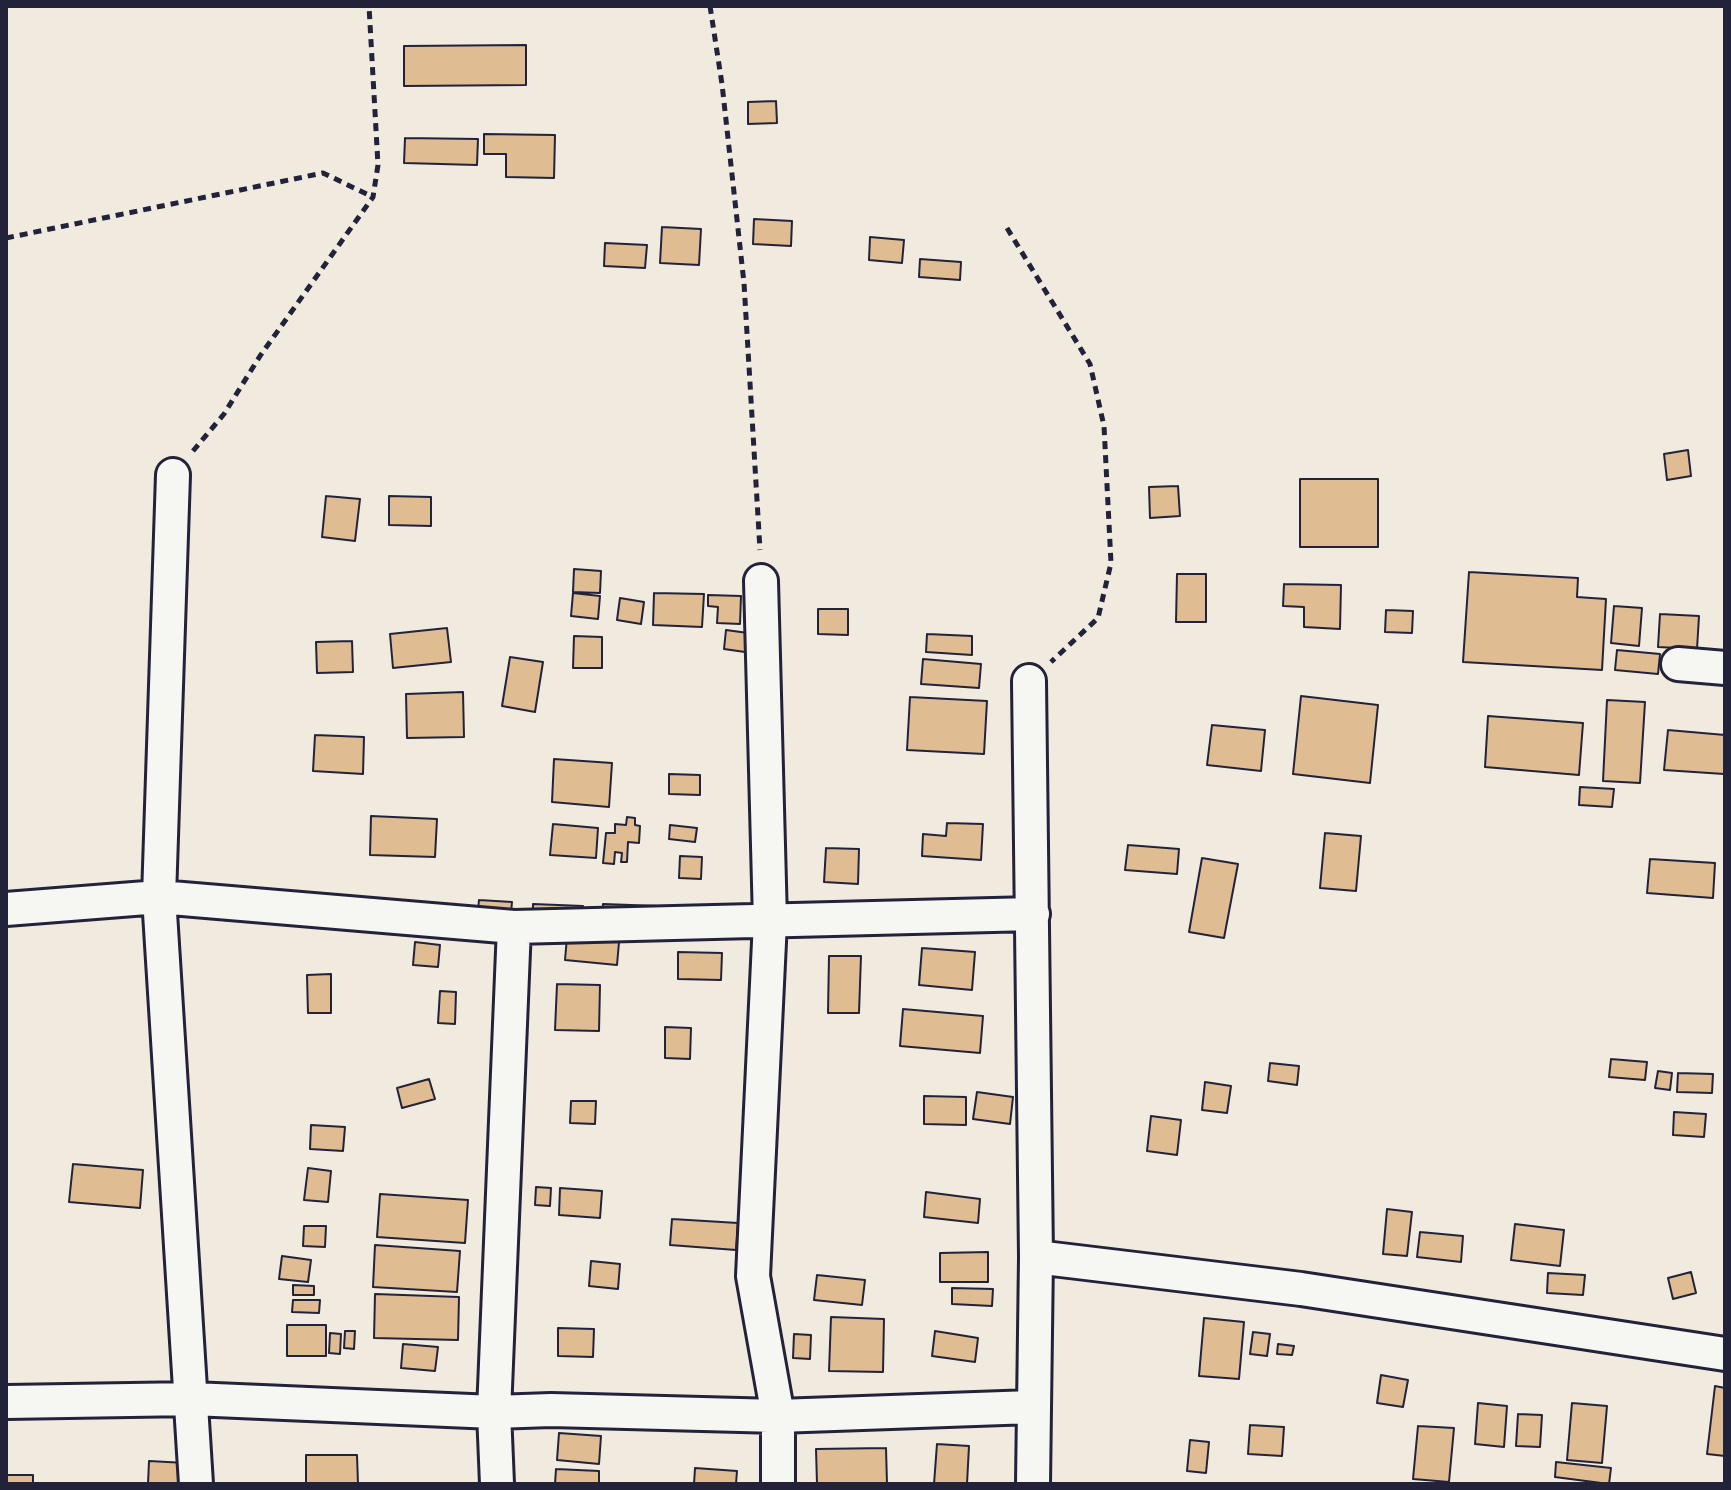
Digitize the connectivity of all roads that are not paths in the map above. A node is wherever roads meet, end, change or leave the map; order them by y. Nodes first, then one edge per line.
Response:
1 (173, 475) road end
2 (761, 581) road end
3 (1678, 664) dead end
4 (1725, 668) edge
5 (1029, 681) road end
6 (159, 897) junction
7 (6, 909) edge
8 (1033, 914) junction
9 (770, 921) junction
10 (514, 927) junction
11 (1036, 1257) junction
12 (1725, 1354) edge
13 (192, 1399) junction
14 (6, 1402) edge
15 (1032, 1407) junction
16 (494, 1412) junction
17 (778, 1416) junction
18 (196, 1484) edge
19 (497, 1484) edge
20 (778, 1484) edge
21 (1033, 1484) edge

1 - 6 street
2 - 9 street
3 - 4 street
5 - 8 street
6 - 7 street
6 - 10 street
6 - 13 street
8 - 9 street
8 - 11 street
9 - 10 street
9 - 17 street
10 - 16 street
11 - 12 street
11 - 15 street
13 - 14 street
13 - 16 street
13 - 18 street
15 - 17 street
15 - 21 street
16 - 17 street
16 - 19 street
17 - 20 street

